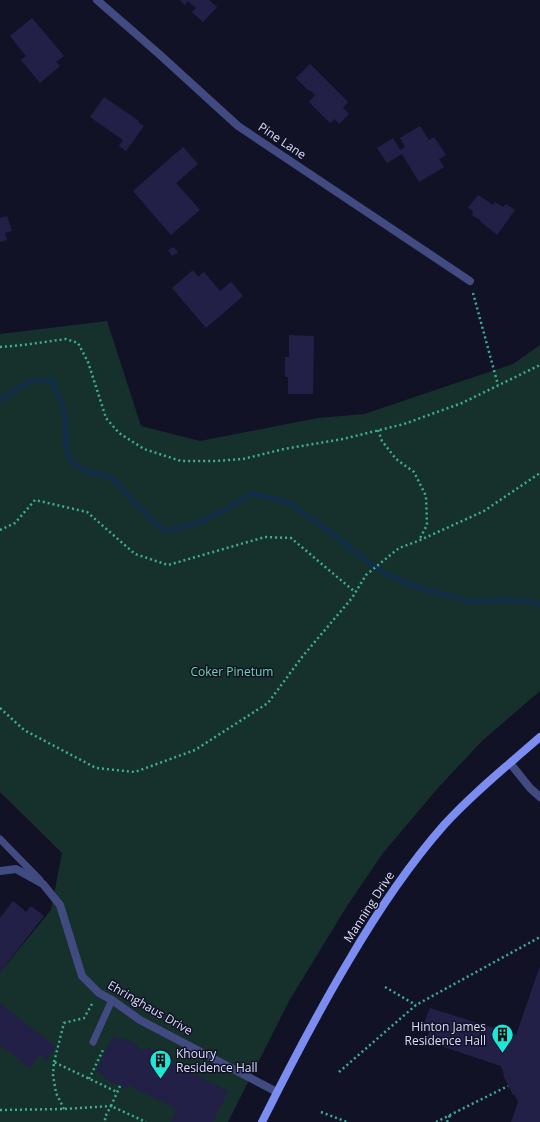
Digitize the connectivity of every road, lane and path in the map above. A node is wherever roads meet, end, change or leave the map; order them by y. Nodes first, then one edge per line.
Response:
1 (96, 0) edge
2 (470, 281) joint
3 (0, 347) edge
4 (540, 365) edge
5 (498, 385) junction
6 (378, 430) junction
7 (540, 473) edge
8 (0, 530) edge
9 (418, 540) junction
10 (355, 592) junction
11 (0, 708) edge
12 (540, 737) edge
13 (510, 763) junction
14 (540, 797) edge
15 (0, 839) edge
16 (0, 871) edge
17 (43, 884) junction
18 (540, 937) edge
19 (385, 987) dead end
20 (99, 993) junction
21 (112, 1000) junction
22 (416, 1005) junction
23 (93, 1042) dead end
24 (54, 1062) junction
25 (339, 1072) dead end
26 (120, 1086) dead end
27 (508, 1086) dead end
28 (117, 1092) junction
29 (277, 1092) junction
30 (110, 1106) junction
31 (64, 1109) junction
32 (0, 1110) edge
33 (321, 1112) dead end
34 (451, 1115) junction
35 (105, 1122) edge
36 (146, 1122) edge
37 (262, 1122) edge
38 (347, 1122) edge
39 (436, 1122) edge
40 (447, 1122) edge

1 - 2 street, Pine Lane
2 - 5 path
3 - 6 path
4 - 5 path
5 - 6 path
6 - 9 path
7 - 9 path
8 - 10 path
9 - 10 path
10 - 11 path
12 - 13 street, Manning Drive
13 - 14 street
13 - 29 street, Manning Drive
15 - 17 lane
16 - 17 street, Ehringhaus Drive
17 - 20 street, Ehringhaus Drive
18 - 22 path
19 - 22 path
20 - 21 street, Ehringhaus Drive
20 - 24 path
21 - 23 lane
21 - 29 street, Ehringhaus Drive
22 - 25 path
24 - 28 path
24 - 31 path
26 - 28 path
27 - 34 path
28 - 30 path
29 - 37 street, Manning Drive
30 - 31 path
30 - 35 path
30 - 36 path
31 - 32 path
33 - 38 path
34 - 39 path
34 - 40 path

